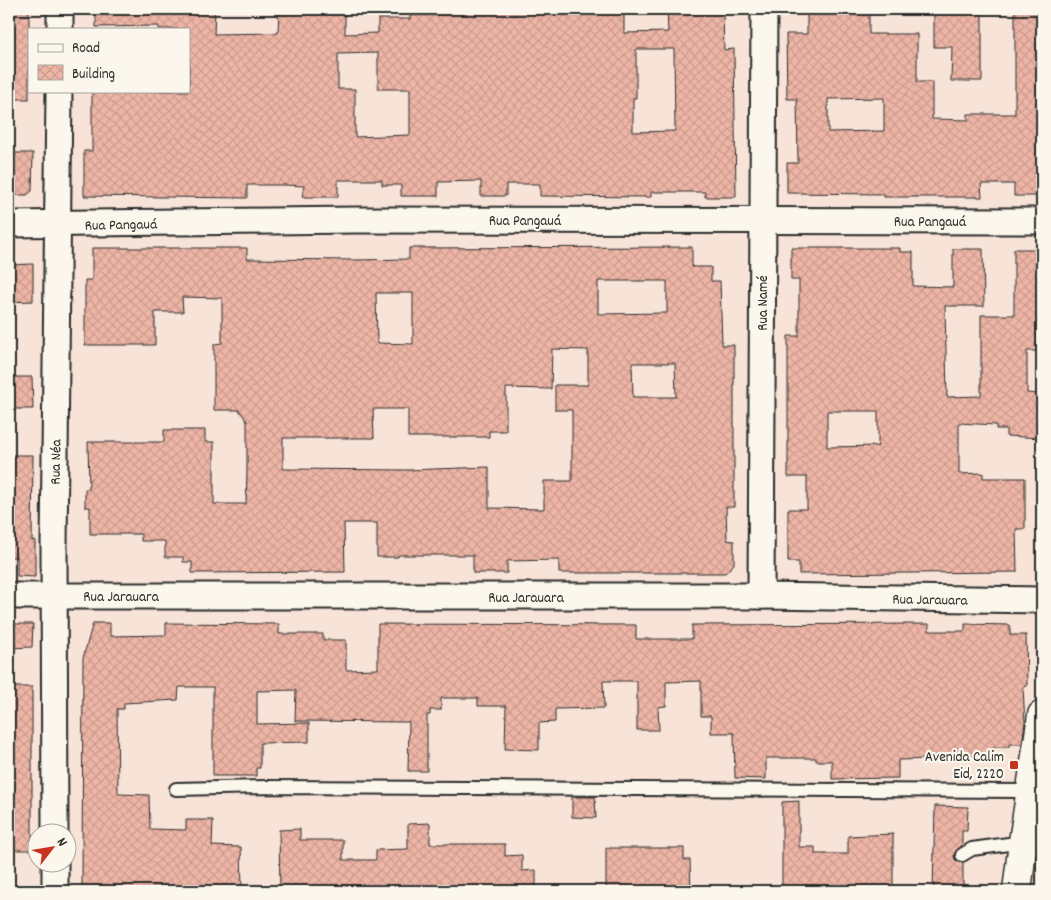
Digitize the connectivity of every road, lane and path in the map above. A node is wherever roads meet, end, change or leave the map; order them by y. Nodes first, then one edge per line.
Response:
1 (60, 9) edge
2 (764, 9) edge
3 (60, 28) edge
4 (60, 92) edge
5 (762, 221) junction
6 (1042, 221) edge
7 (9, 224) edge
8 (58, 224) junction
9 (9, 596) edge
10 (54, 596) junction
11 (762, 596) junction
12 (1042, 600) edge
13 (1042, 715) edge
14 (176, 789) dead end
15 (1030, 791) junction
16 (55, 822) edge
17 (1022, 842) junction
18 (962, 855) dead end
19 (55, 872) edge
20 (55, 891) edge
21 (1017, 891) edge

1 - 3 street
2 - 5 street, Rua Namé
4 - 8 street, Rua Néa
5 - 6 street, Rua Pangauá
5 - 8 street, Rua Pangauá
5 - 11 street, Rua Namé
7 - 8 street, Rua Pangauá
8 - 10 street, Rua Néa
9 - 10 street, Rua Jarauara
10 - 11 street, Rua Jarauara
10 - 16 street, Rua Néa
11 - 12 street, Rua Jarauara
13 - 15 main road
14 - 15 lane
15 - 17 main road
17 - 18 lane
17 - 21 main road
19 - 20 street

